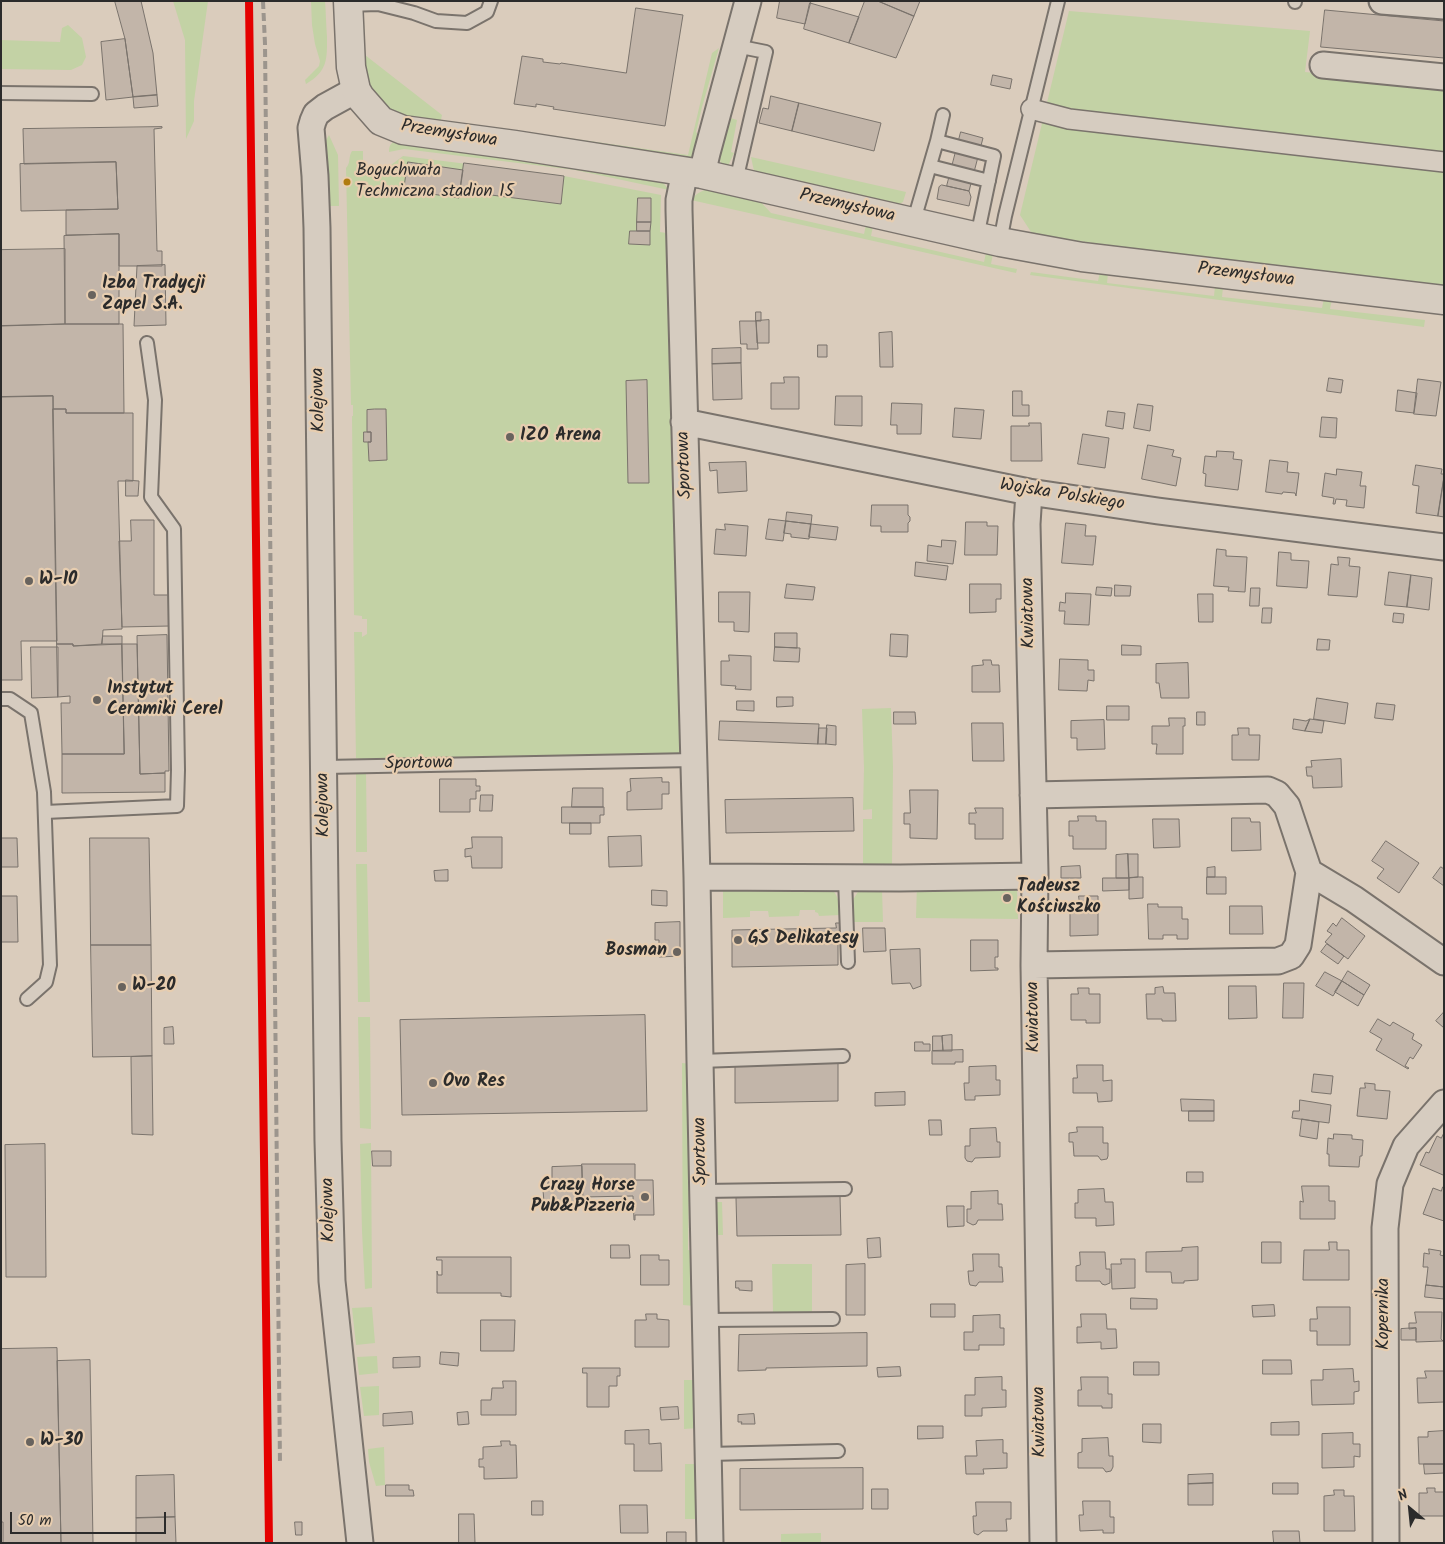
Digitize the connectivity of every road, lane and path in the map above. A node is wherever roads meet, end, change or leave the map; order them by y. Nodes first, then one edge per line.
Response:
1 (492, 1) edge
2 (748, 1) edge
3 (1058, 1) edge
4 (1382, 1) edge
5 (348, 3) edge
6 (1444, 6) edge
7 (736, 46) junction
8 (1323, 66) dead end
9 (1444, 77) edge
10 (356, 90) junction
11 (1, 93) edge
12 (92, 94) dead end
13 (1031, 109) junction
14 (943, 115) dead end
15 (937, 141) junction
16 (1444, 162) edge
17 (930, 166) junction
18 (694, 172) junction
19 (736, 181) junction
20 (989, 181) junction
21 (918, 211) junction
22 (986, 231) junction
23 (1444, 300) edge
24 (147, 343) dead end
25 (684, 422) junction
26 (1029, 492) junction
27 (1444, 547) edge
28 (1, 699) edge
29 (694, 760) junction
30 (324, 767) junction
31 (1033, 795) junction
32 (45, 812) junction
33 (1309, 872) junction
34 (1035, 876) junction
35 (697, 877) junction
36 (845, 878) junction
37 (848, 962) dead end
38 (1444, 962) edge
39 (1034, 965) junction
40 (27, 999) dead end
41 (844, 1056) dead end
42 (700, 1061) junction
43 (1444, 1103) edge
44 (845, 1189) dead end
45 (702, 1191) junction
46 (833, 1319) dead end
47 (705, 1320) junction
48 (838, 1451) dead end
49 (708, 1454) junction
50 (360, 1543) edge
51 (710, 1543) edge
52 (1044, 1543) edge
53 (1386, 1543) edge

1 - 5 lane
2 - 7 street, Sportowa
3 - 13 lane
4 - 6 street
5 - 10 street, Przemysłowa
7 - 18 street, Sportowa
7 - 19 lane
8 - 9 street
10 - 18 street, Przemysłowa
10 - 30 street, Kolejowa
11 - 12 lane
13 - 16 street
13 - 22 lane
14 - 15 lane
15 - 17 lane
15 - 20 lane
17 - 20 lane
17 - 21 lane
18 - 19 street, Przemysłowa
18 - 25 street, Sportowa
19 - 21 street, Przemysłowa
20 - 22 lane
21 - 22 street, Przemysłowa
22 - 23 street, Przemysłowa
24 - 32 lane
25 - 26 street, Wojska Polskiego
25 - 29 street, Sportowa
26 - 27 street, Wojska Polskiego
26 - 31 street, Kwiatowa
28 - 32 lane
29 - 30 lane, Sportowa
29 - 35 street, Sportowa
30 - 50 street, Kolejowa
31 - 33 street
31 - 34 street, Kwiatowa
32 - 40 lane
33 - 38 street
33 - 39 street
34 - 36 street
34 - 39 street, Kwiatowa
35 - 36 street
35 - 42 street, Sportowa
36 - 37 lane
39 - 52 street, Kwiatowa
41 - 42 lane
42 - 45 street, Sportowa
43 - 53 street, Kopernika
44 - 45 lane
45 - 47 street, Sportowa
46 - 47 lane
47 - 49 street, Sportowa
48 - 49 lane
49 - 51 street, Sportowa

